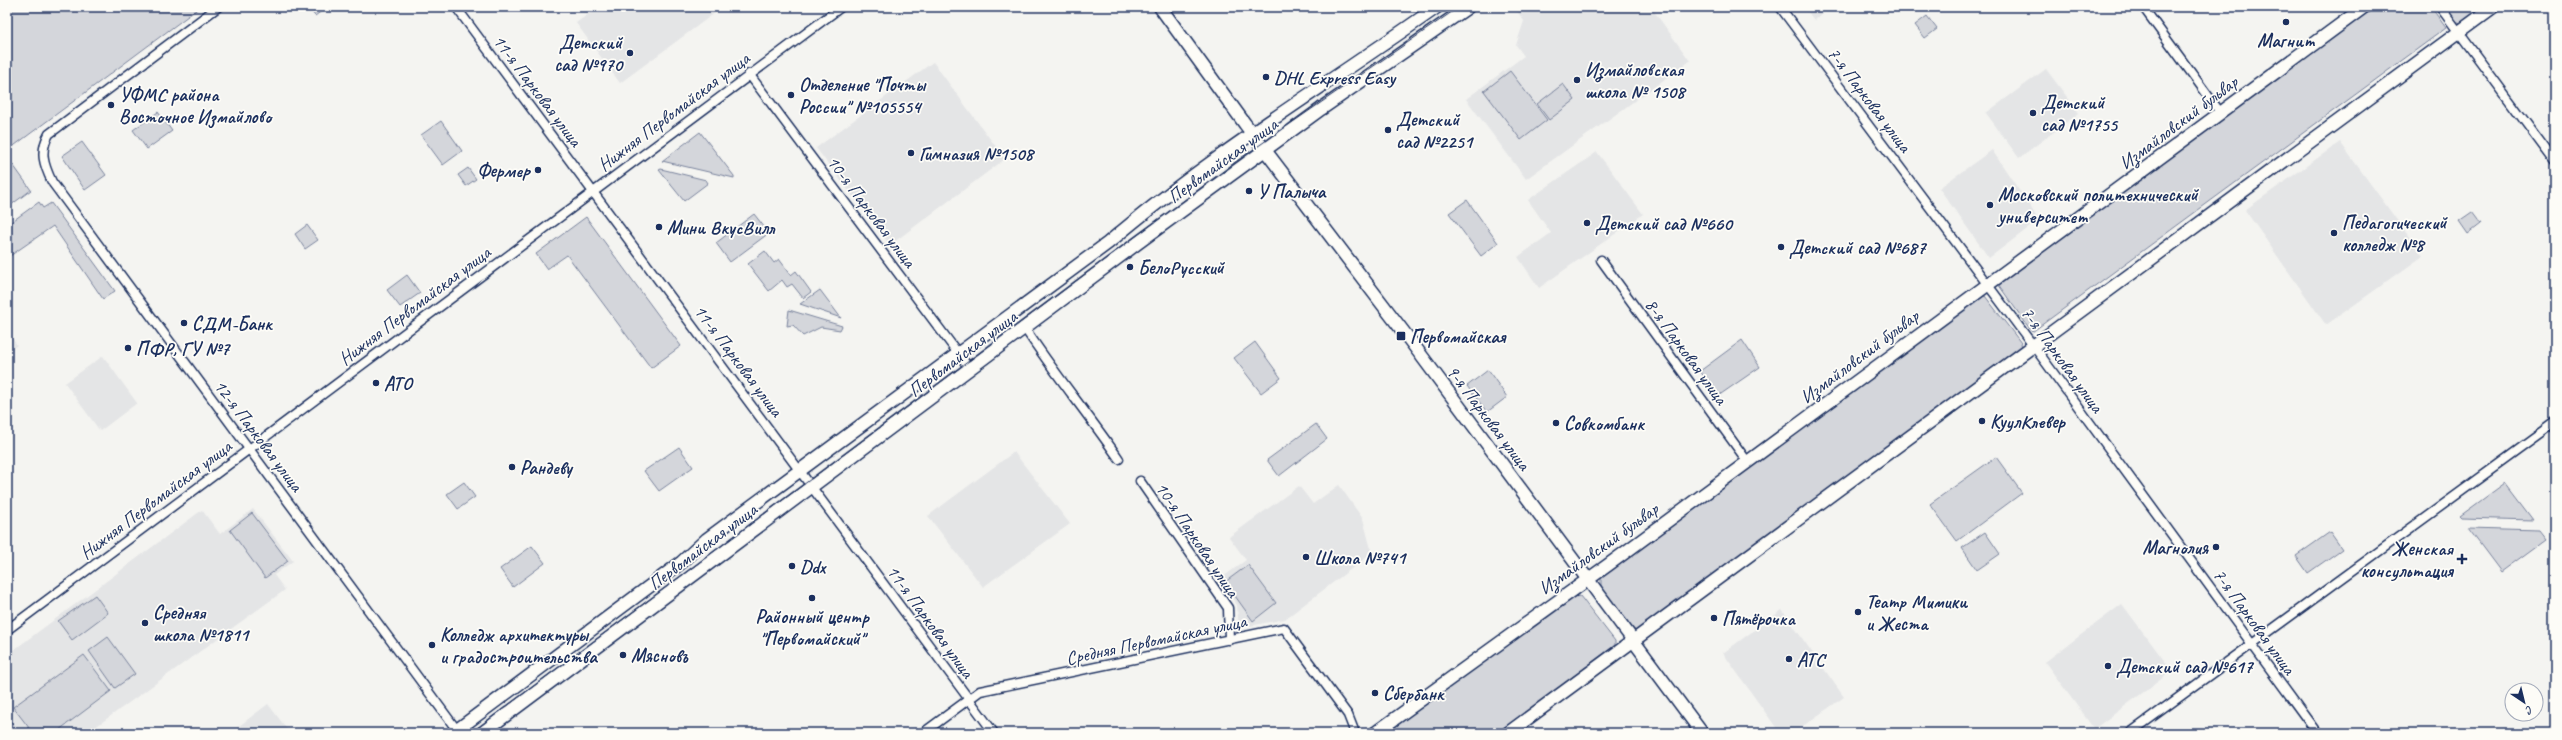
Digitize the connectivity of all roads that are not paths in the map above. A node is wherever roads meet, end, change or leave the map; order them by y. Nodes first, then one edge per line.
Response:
1 (218, 7) edge
2 (456, 7) edge
3 (841, 7) edge
4 (1160, 7) edge
5 (1437, 7) edge
6 (1468, 7) edge
7 (1780, 7) edge
8 (2143, 7) edge
9 (2364, 7) edge
10 (2440, 7) edge
11 (2493, 7) edge
12 (2458, 32) junction
13 (749, 74) junction
14 (2220, 112) junction
15 (1253, 133) junction
16 (1265, 150) junction
17 (2555, 162) edge
18 (593, 191) junction
19 (1601, 260) dead end
20 (1987, 284) junction
21 (1024, 328) junction
22 (2034, 345) junction
23 (959, 354) junction
24 (969, 368) junction
25 (2555, 423) edge
26 (250, 448) junction
27 (1119, 459) dead end
28 (1747, 462) junction
29 (800, 469) junction
30 (1140, 481) dead end
31 (813, 487) junction
32 (1587, 579) junction
33 (7, 630) edge
34 (1229, 640) junction
35 (1634, 641) junction
36 (2253, 644) junction
37 (969, 699) junction
38 (457, 732) edge
39 (482, 733) edge
40 (923, 733) edge
41 (994, 733) edge
42 (1355, 733) edge
43 (1375, 733) edge
44 (1508, 733) edge
45 (1702, 733) edge
46 (2130, 733) edge
47 (2317, 733) edge

1 - 26 street, 12-я Парковая улица
2 - 18 street, 11-я Парковая улица
3 - 13 street, Нижняя Первомайская улица
4 - 15 main road, 9-я Парковая улица
5 - 15 main road, Первомайская улица
6 - 16 main road, Первомайская улица
7 - 20 street, 7-я Парковая улица
8 - 14 street
9 - 14 main road, Измайловский бульвар
10 - 12 street
11 - 12 main road
12 - 17 street
12 - 22 main road
13 - 18 street, Нижняя Первомайская улица
13 - 23 street, 10-я Парковая улица
14 - 20 main road, Измайловский бульвар
15 - 16 main road, 9-я Парковая улица
15 - 23 main road, Первомайская улица
16 - 21 main road, Первомайская улица
16 - 32 main road, 9-я Парковая улица
18 - 26 street, Нижняя Первомайская улица
18 - 29 street, 11-я Парковая улица
19 - 28 street, 8-я Парковая улица
20 - 22 street, 7-я Парковая улица
20 - 28 main road, Измайловский бульвар
21 - 24 main road, Первомайская улица
21 - 27 street
22 - 35 main road
22 - 36 street, 7-я Парковая улица
23 - 24 street, 10-я Парковая улица
23 - 29 main road, Первомайская улица
24 - 31 main road, Первомайская улица
25 - 36 street
26 - 33 street, Нижняя Первомайская улица
26 - 38 street, 12-я Парковая улица
28 - 32 main road, Измайловский бульвар
29 - 31 street, 11-я Парковая улица
29 - 38 main road, Первомайская улица
30 - 34 street, 10-я Парковая улица
31 - 37 street, 11-я Парковая улица
31 - 39 main road, Первомайская улица
32 - 35 main road, 9-я Парковая улица
32 - 43 main road, Измайловский бульвар
34 - 37 street, Средняя Первомайская улица
34 - 42 street, Средняя Первомайская улица
35 - 44 main road
35 - 45 main road, 9-я Парковая улица
36 - 46 street
36 - 47 street, 7-я Парковая улица
37 - 40 street, Средняя Первомайская улица
37 - 41 street, 11-я Парковая улица

